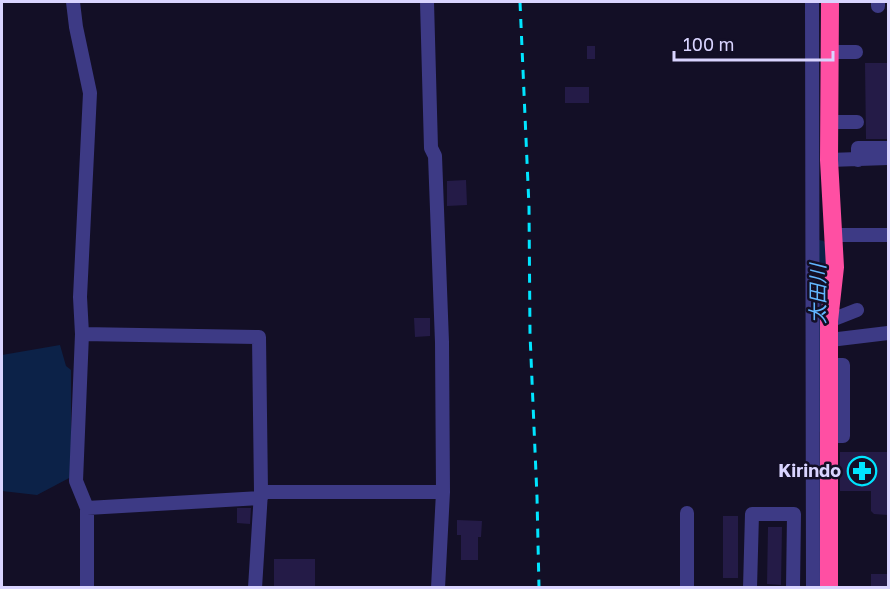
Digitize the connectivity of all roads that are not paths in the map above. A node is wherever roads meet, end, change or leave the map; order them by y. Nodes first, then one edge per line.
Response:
1 (73, 2) edge
2 (428, 2) edge
3 (812, 2) edge
4 (830, 2) edge
5 (830, 52) junction
6 (856, 52) dead end
7 (829, 122) junction
8 (857, 122) dead end
9 (888, 148) edge
10 (888, 158) edge
11 (829, 160) junction
12 (858, 160) junction
13 (888, 235) edge
14 (834, 236) junction
15 (857, 310) dead end
16 (829, 321) junction
17 (888, 333) edge
18 (82, 334) junction
19 (830, 340) junction
20 (443, 492) junction
21 (261, 495) junction
22 (87, 508) junction
23 (687, 513) dead end
24 (87, 588) edge
25 (255, 588) edge
26 (438, 588) edge
27 (687, 588) edge
28 (750, 588) edge
29 (793, 588) edge
30 (813, 588) edge
31 (829, 588) edge

1 - 18 street
2 - 20 street
3 - 30 street
4 - 5 highway
5 - 6 street
5 - 7 highway
7 - 8 street
7 - 11 highway
9 - 12 street
10 - 12 street
11 - 12 street
11 - 14 highway
13 - 14 street
14 - 16 highway
15 - 16 street
16 - 19 highway
17 - 19 street
18 - 21 street
18 - 22 street
19 - 31 highway
20 - 21 street
20 - 26 street
21 - 22 street
21 - 25 street
22 - 24 street
23 - 27 street
28 - 29 street

